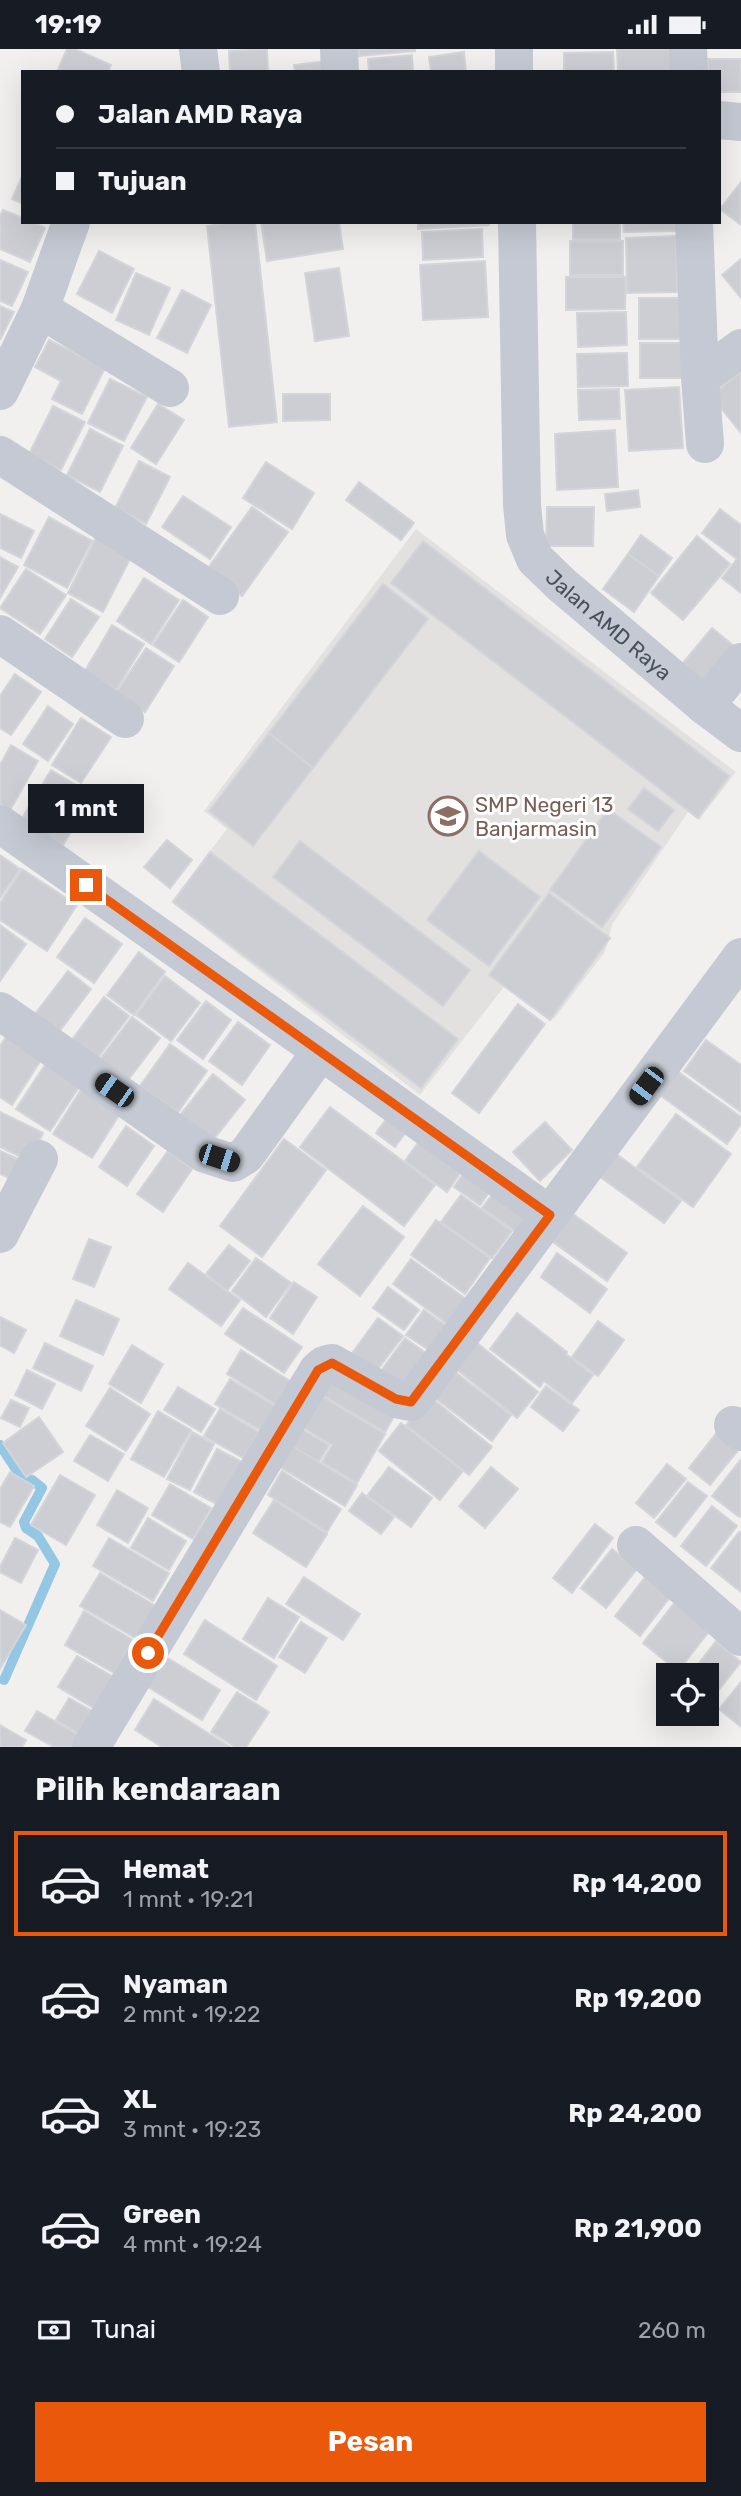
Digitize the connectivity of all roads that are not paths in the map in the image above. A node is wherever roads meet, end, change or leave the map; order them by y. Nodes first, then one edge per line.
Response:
1 (198, 49) edge
2 (339, 49) edge
3 (514, 49) edge
4 (688, 49) edge
5 (201, 70) edge
6 (340, 70) edge
7 (514, 70) edge
8 (689, 70) edge
9 (721, 120) edge
10 (741, 122) edge
11 (70, 224) edge
12 (517, 224) edge
13 (694, 224) edge
14 (40, 309) junction
15 (741, 348) edge
16 (700, 378) junction
17 (170, 388) dead end
18 (0, 391) edge
19 (705, 444) dead end
20 (0, 456) edge
21 (220, 596) dead end
22 (0, 634) edge
23 (741, 662) edge
24 (705, 706) junction
25 (125, 719) dead end
26 (741, 733) edge
27 (0, 824) edge
28 (741, 957) edge
29 (0, 1011) edge
30 (321, 1051) junction
31 (39, 1159) dead end
32 (550, 1215) junction
33 (0, 1234) edge
34 (636, 1545) dead end
35 (741, 1637) edge
36 (91, 1747) edge

1 - 5 street
2 - 6 street
3 - 7 street
4 - 8 street
9 - 10 street
11 - 14 street
12 - 24 street, Jalan AMD Raya
13 - 16 street
14 - 17 street
14 - 18 street
15 - 16 street
16 - 19 street
20 - 21 street
22 - 25 street
23 - 24 street
24 - 26 street, Jalan AMD Raya
27 - 30 street
28 - 32 street
29 - 30 street
30 - 32 street
31 - 33 street
32 - 36 street
34 - 35 street

